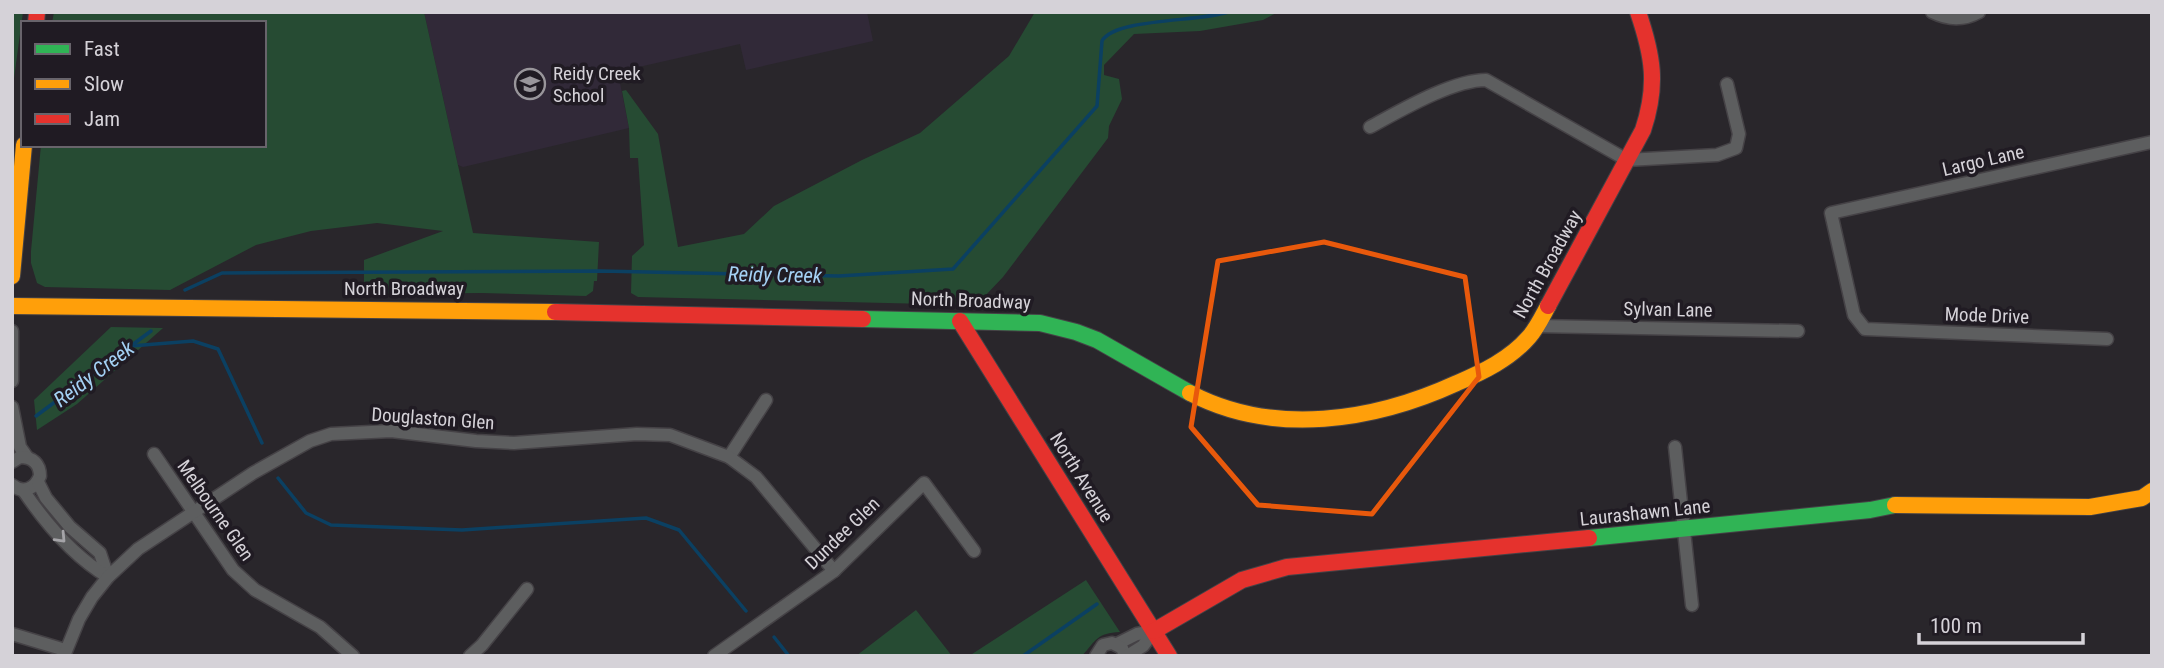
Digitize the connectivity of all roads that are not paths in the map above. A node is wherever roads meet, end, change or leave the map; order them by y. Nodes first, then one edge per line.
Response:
1 (1638, 12) edge
2 (1932, 12) edge
3 (1979, 12) edge
4 (1727, 84) dead end
5 (1370, 127) dead end
6 (2152, 142) edge
7 (24, 147) edge
8 (1627, 160) junction
9 (12, 276) edge
10 (12, 306) edge
11 (960, 321) junction
12 (1537, 326) junction
13 (1865, 329) joint
14 (12, 331) edge
15 (1798, 331) dead end
16 (2107, 339) dead end
17 (12, 381) edge
18 (766, 400) dead end
19 (12, 407) edge
20 (1675, 447) dead end
21 (154, 454) dead end
22 (27, 457) junction
23 (729, 457) junction
24 (12, 462) edge
25 (38, 482) junction
26 (18, 487) edge
27 (2152, 491) edge
28 (194, 512) junction
29 (1683, 529) junction
30 (974, 551) dead end
31 (834, 571) junction
32 (108, 577) junction
33 (527, 589) dead end
34 (1692, 605) dead end
35 (1154, 631) junction
36 (12, 634) edge
37 (1117, 644) junction
38 (65, 653) edge
39 (353, 656) edge
40 (470, 656) edge
41 (714, 656) edge
42 (1096, 656) edge
43 (1126, 656) edge
44 (1170, 656) edge

1 - 8 street, North Broadway
2 - 3 street
4 - 8 street
5 - 8 street
6 - 13 street, Largo Lane
7 - 9 street
8 - 12 street, North Broadway
10 - 11 street, North Broadway
11 - 12 street, North Broadway
11 - 35 street, North Avenue
12 - 15 street, Sylvan Lane
13 - 16 street, Mode Drive
14 - 17 street
18 - 23 street
19 - 22 street
20 - 29 street
21 - 28 street, Melbourne Glen
22 - 24 street
22 - 25 street
23 - 28 street, Douglaston Glen
23 - 31 street, Douglaston Glen
25 - 26 street
25 - 32 street
26 -> 32 street
27 - 29 street, Laurashawn Lane
28 - 32 street, Douglaston Glen
28 - 39 street, Melbourne Glen
29 - 34 street
29 - 35 street, Laurashawn Lane
30 - 31 street, Dundee Glen
31 - 41 street, Dundee Glen
32 - 38 street, Douglaston Glen
33 - 40 street
35 - 37 street
35 - 43 street
35 - 44 street, North Avenue
36 - 38 street
37 - 42 street
37 - 43 street

